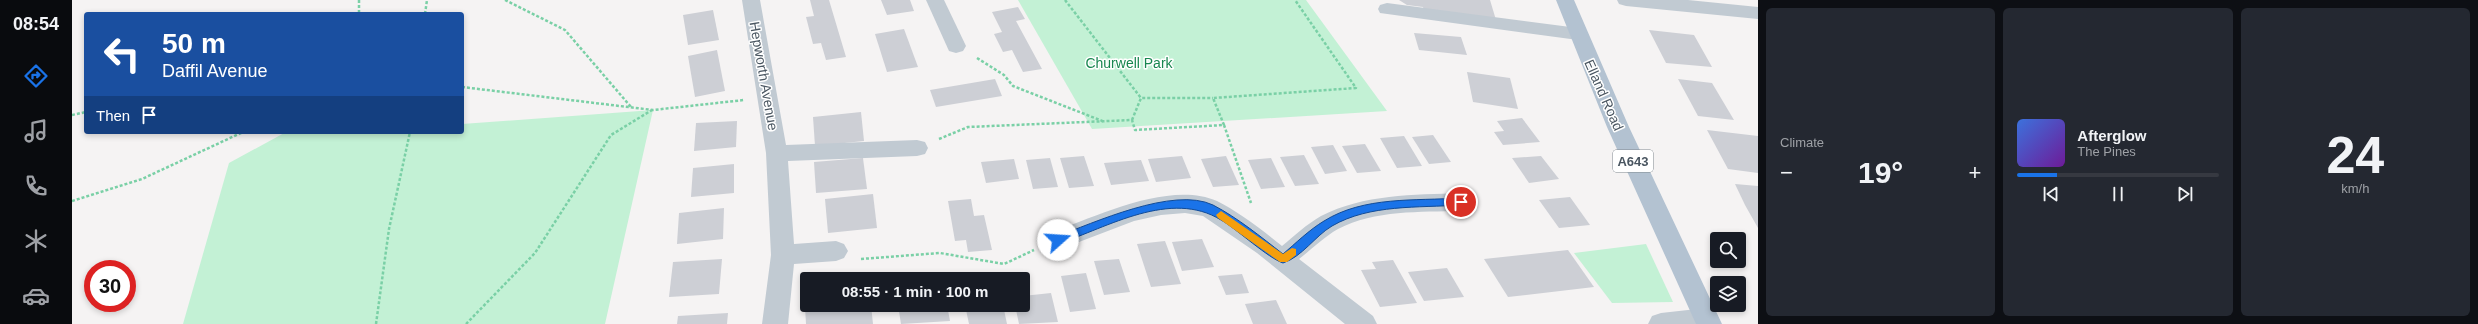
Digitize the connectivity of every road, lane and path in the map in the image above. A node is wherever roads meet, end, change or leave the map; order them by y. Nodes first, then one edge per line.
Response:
1 (359, 0) edge
2 (427, 0) edge
3 (505, 0) edge
4 (751, 0) edge
5 (935, 0) edge
6 (1065, 0) edge
7 (1295, 0) edge
8 (1565, 0) edge
9 (1626, 0) edge
10 (1386, 9) dead end
11 (359, 12) edge
12 (425, 12) edge
13 (1758, 13) edge
14 (1578, 34) junction
15 (956, 46) joint
16 (464, 87) edge
17 (768, 97) junction
18 (1141, 98) junction
19 (1213, 98) junction
20 (631, 107) junction
21 (653, 110) junction
22 (84, 112) edge
23 (72, 115) edge
24 (1132, 120) junction
25 (1107, 122) junction
26 (1224, 125) junction
27 (238, 134) edge
28 (410, 134) edge
29 (917, 148) joint
30 (777, 153) junction
31 (72, 201) edge
32 (1461, 202) dead end
33 (1058, 240) joint
34 (836, 251) joint
35 (1274, 252) junction
36 (783, 255) junction
37 (1707, 322) edge
38 (376, 324) edge
39 (466, 324) edge
40 (775, 324) edge
41 (1364, 324) edge
42 (1661, 324) edge

1 - 11 path
2 - 12 path
3 - 20 path
4 - 17 street, Hepworth Avenue
5 - 15 street
6 - 18 path
7 - 19 path
8 - 14 main road, Elland Road / A643
9 - 13 street
10 - 14 street
14 - 37 main road, Elland Road / A643
15 - 25 path
16 - 20 path
17 - 21 path
17 - 30 street, Hepworth Avenue
18 - 19 path
18 - 24 path
19 - 26 path
20 - 21 path
21 - 39 path
22 - 23 path
24 - 25 path
24 - 26 path
25 - 29 path
26 - 35 path
27 - 31 path
28 - 38 path
29 - 30 street
30 - 36 street, Hepworth Avenue
32 - 35 street
33 - 34 path
33 - 35 street
34 - 36 street
35 - 41 street
36 - 40 street, Hepworth Avenue
37 - 42 street

